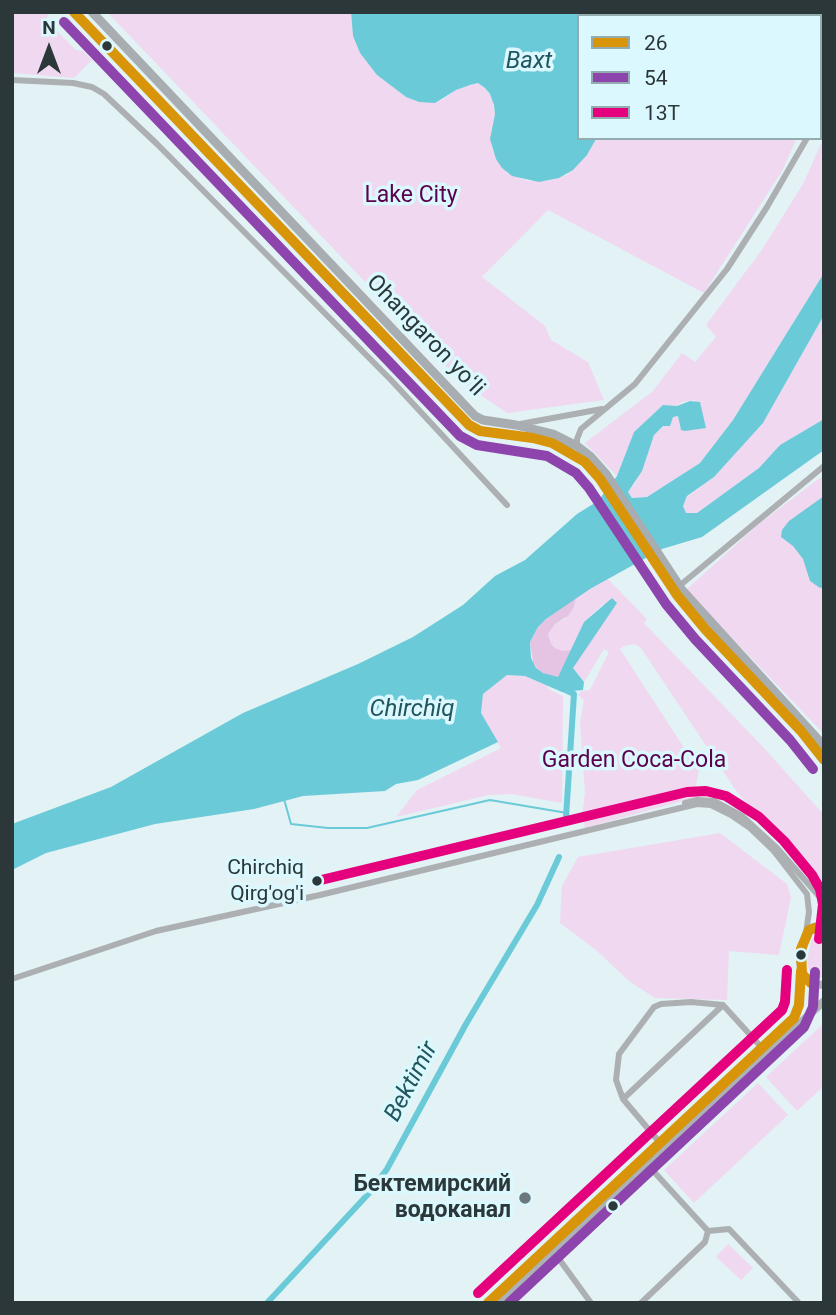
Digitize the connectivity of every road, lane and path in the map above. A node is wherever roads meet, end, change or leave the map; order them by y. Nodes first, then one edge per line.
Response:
1 (74, 12) edge
2 (92, 12) edge
3 (12, 80) edge
4 (806, 140) edge
5 (604, 408) junction
6 (516, 425) junction
7 (577, 446) junction
8 (824, 466) edge
9 (603, 477) junction
10 (507, 505) dead end
11 (658, 560) junction
12 (684, 582) dead end
13 (824, 746) edge
14 (824, 760) edge
15 (630, 821) junction
16 (824, 902) edge
17 (824, 925) edge
18 (805, 937) junction
19 (801, 971) junction
20 (12, 979) edge
21 (824, 985) edge
22 (824, 1001) edge
23 (723, 1006) junction
24 (765, 1050) junction
25 (623, 1099) junction
26 (663, 1145) junction
27 (645, 1162) junction
28 (708, 1231) junction
29 (552, 1249) junction
30 (488, 1303) edge
31 (498, 1303) edge
32 (592, 1303) edge
33 (641, 1303) edge
34 (799, 1303) edge

1 - 9 highway, Ohangaron yoʻli
2 - 6 highway, Ohangaron yoʻli
3 - 10 street
4 - 5 street
5 - 6 street
5 - 7 street
6 - 7 highway, Ohangaron yoʻli
7 - 9 highway, Ohangaron yoʻli
8 - 12 street
9 - 11 highway, Ohangaron yoʻli
11 - 13 highway, Ohangaron yoʻli
11 - 14 highway, Ohangaron yoʻli
15 - 16 street
15 - 18 street
15 - 20 street
17 - 18 main road
18 - 19 main road
19 - 21 main road
19 - 24 main road
22 - 24 main road
23 - 24 street
23 - 25 street
23 - 25 street
24 - 26 main road
25 - 26 street
26 - 27 main road
27 - 28 street
27 - 29 main road
28 - 33 street
28 - 34 street
29 - 30 main road
29 - 31 main road
29 - 32 street

